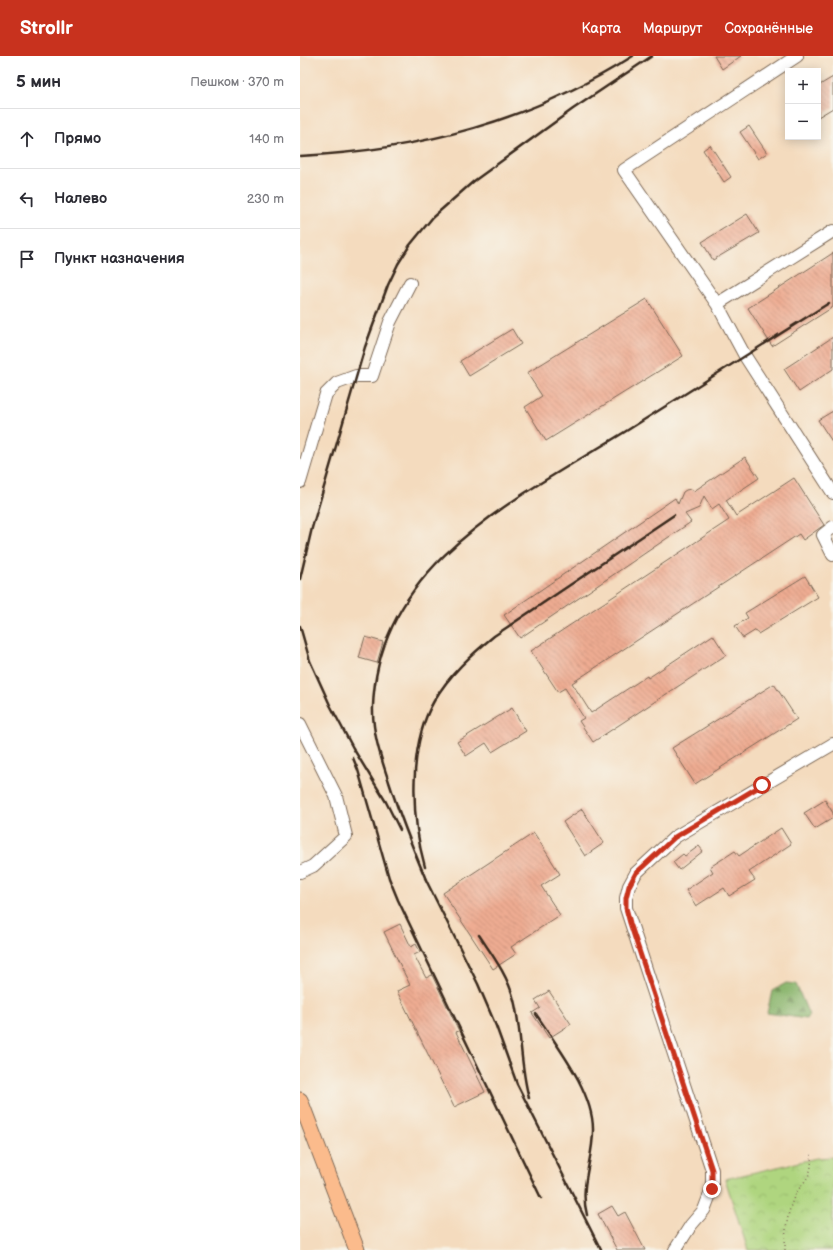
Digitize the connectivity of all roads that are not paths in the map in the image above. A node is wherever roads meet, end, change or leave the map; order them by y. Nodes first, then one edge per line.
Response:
1 (796, 56) edge
2 (833, 231) edge
3 (410, 283) dead end
4 (717, 304) junction
5 (300, 482) edge
6 (833, 494) edge
7 (833, 527) edge
8 (833, 555) edge
9 (300, 724) edge
10 (833, 744) edge
11 (300, 872) edge
12 (300, 1100) edge
13 (357, 1250) edge
14 (675, 1250) edge

1 - 4 lane
2 - 4 lane
3 - 5 lane
4 - 6 lane
7 - 8 lane
9 - 11 lane
10 - 14 lane
12 - 13 main road

